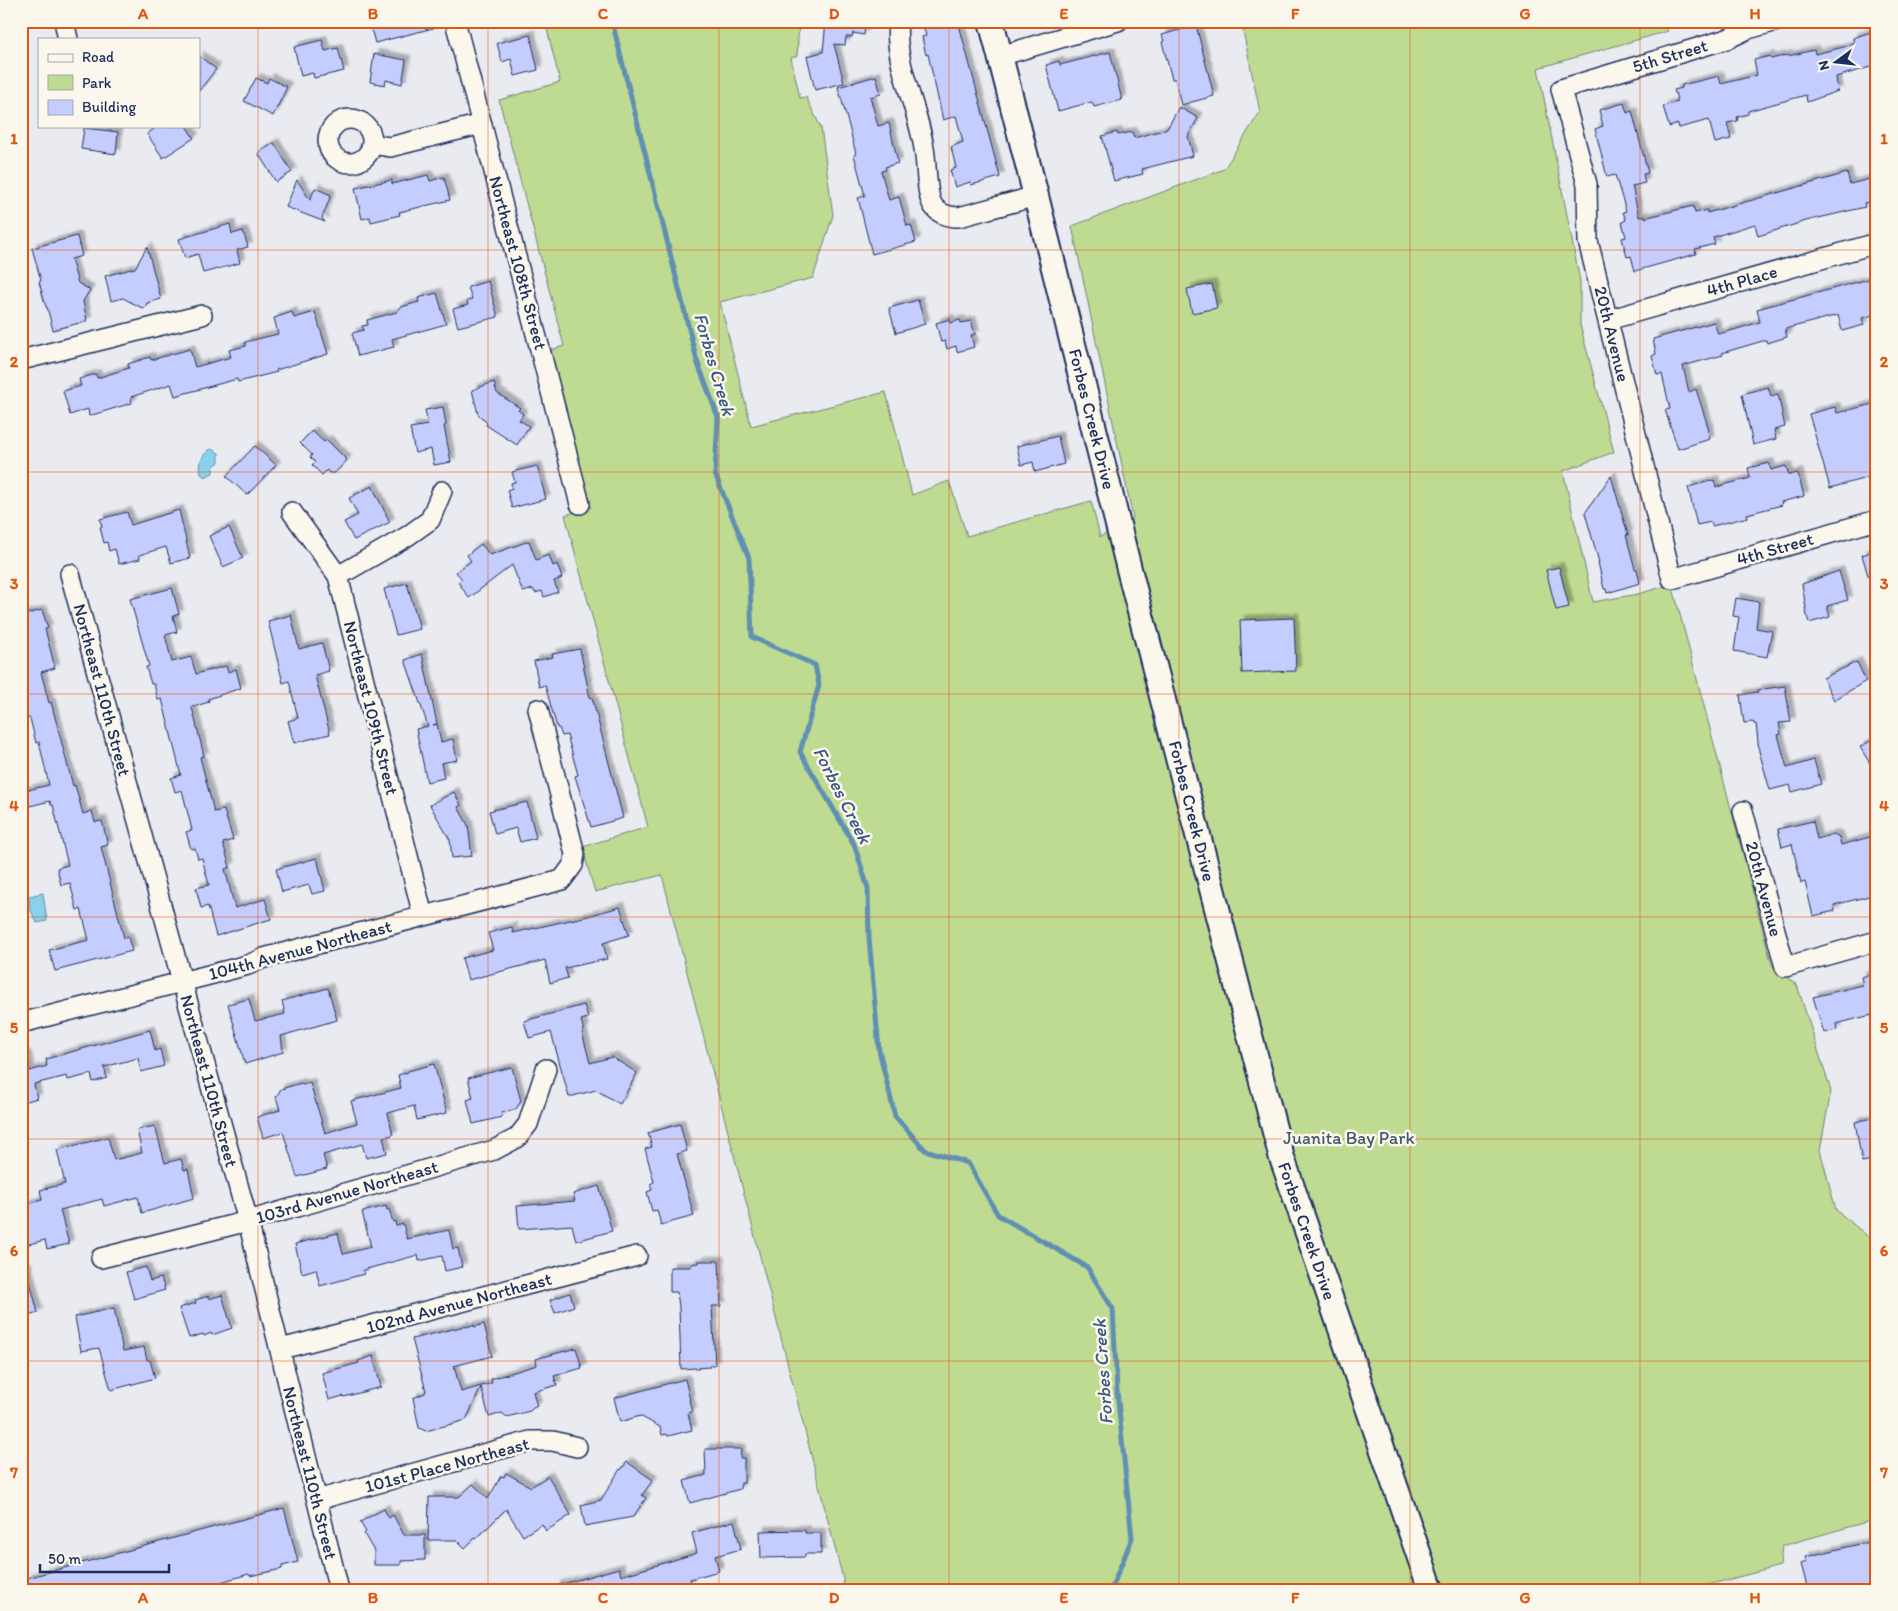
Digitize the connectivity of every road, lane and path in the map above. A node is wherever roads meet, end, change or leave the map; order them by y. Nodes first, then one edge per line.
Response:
1 (64, 21) edge
2 (455, 21) edge
3 (898, 21) edge
4 (991, 21) edge
5 (1118, 21) edge
6 (1777, 21) edge
7 (1746, 25) edge
8 (68, 38) edge
9 (1000, 56) junction
10 (1561, 89) joint
11 (482, 124) junction
12 (372, 144) dead end
13 (1036, 196) junction
14 (1877, 242) edge
15 (202, 315) dead end
16 (1608, 320) junction
17 (21, 360) edge
18 (442, 492) dead end
19 (580, 504) dead end
20 (292, 512) dead end
21 (1877, 520) edge
22 (70, 574) dead end
23 (338, 576) junction
24 (1672, 578) joint
25 (538, 709) dead end
26 (1744, 811) dead end
27 (423, 916) junction
28 (1877, 942) edge
29 (182, 982) junction
30 (21, 1023) edge
31 (546, 1069) dead end
32 (248, 1221) junction
33 (636, 1256) dead end
34 (101, 1258) dead end
35 (281, 1349) junction
36 (577, 1447) dead end
37 (317, 1500) junction
38 (339, 1590) edge
39 (1431, 1590) edge

1 - 8 street
2 - 11 street, Northeast 108th Street
3 - 13 street
4 - 9 street, Forbes Creek Drive
5 - 9 street
6 - 7 street, 5th Street
7 - 10 street, 5th Street
9 - 13 street, Forbes Creek Drive
10 - 16 street, 20th Avenue
11 - 12 street
11 - 19 street, Northeast 108th Street
13 - 39 street, Forbes Creek Drive
14 - 16 street, 4th Place
15 - 17 street
16 - 24 street, 20th Avenue
18 - 23 street
20 - 23 street, Northeast 109th Street
21 - 24 street, 4th Street
22 - 29 street, Northeast 110th Street
23 - 27 street, Northeast 109th Street
25 - 27 street, 104th Avenue Northeast
26 - 28 street, 20th Avenue
27 - 29 street, 104th Avenue Northeast
29 - 30 street, 104th Avenue Northeast
29 - 32 street, Northeast 110th Street
31 - 32 street, 103rd Avenue Northeast
32 - 34 street, 103rd Avenue Northeast
32 - 35 street, Northeast 110th Street
33 - 35 street, 102nd Avenue Northeast
35 - 37 street, Northeast 110th Street
36 - 37 street, 101st Place Northeast
37 - 38 street, Northeast 110th Street

